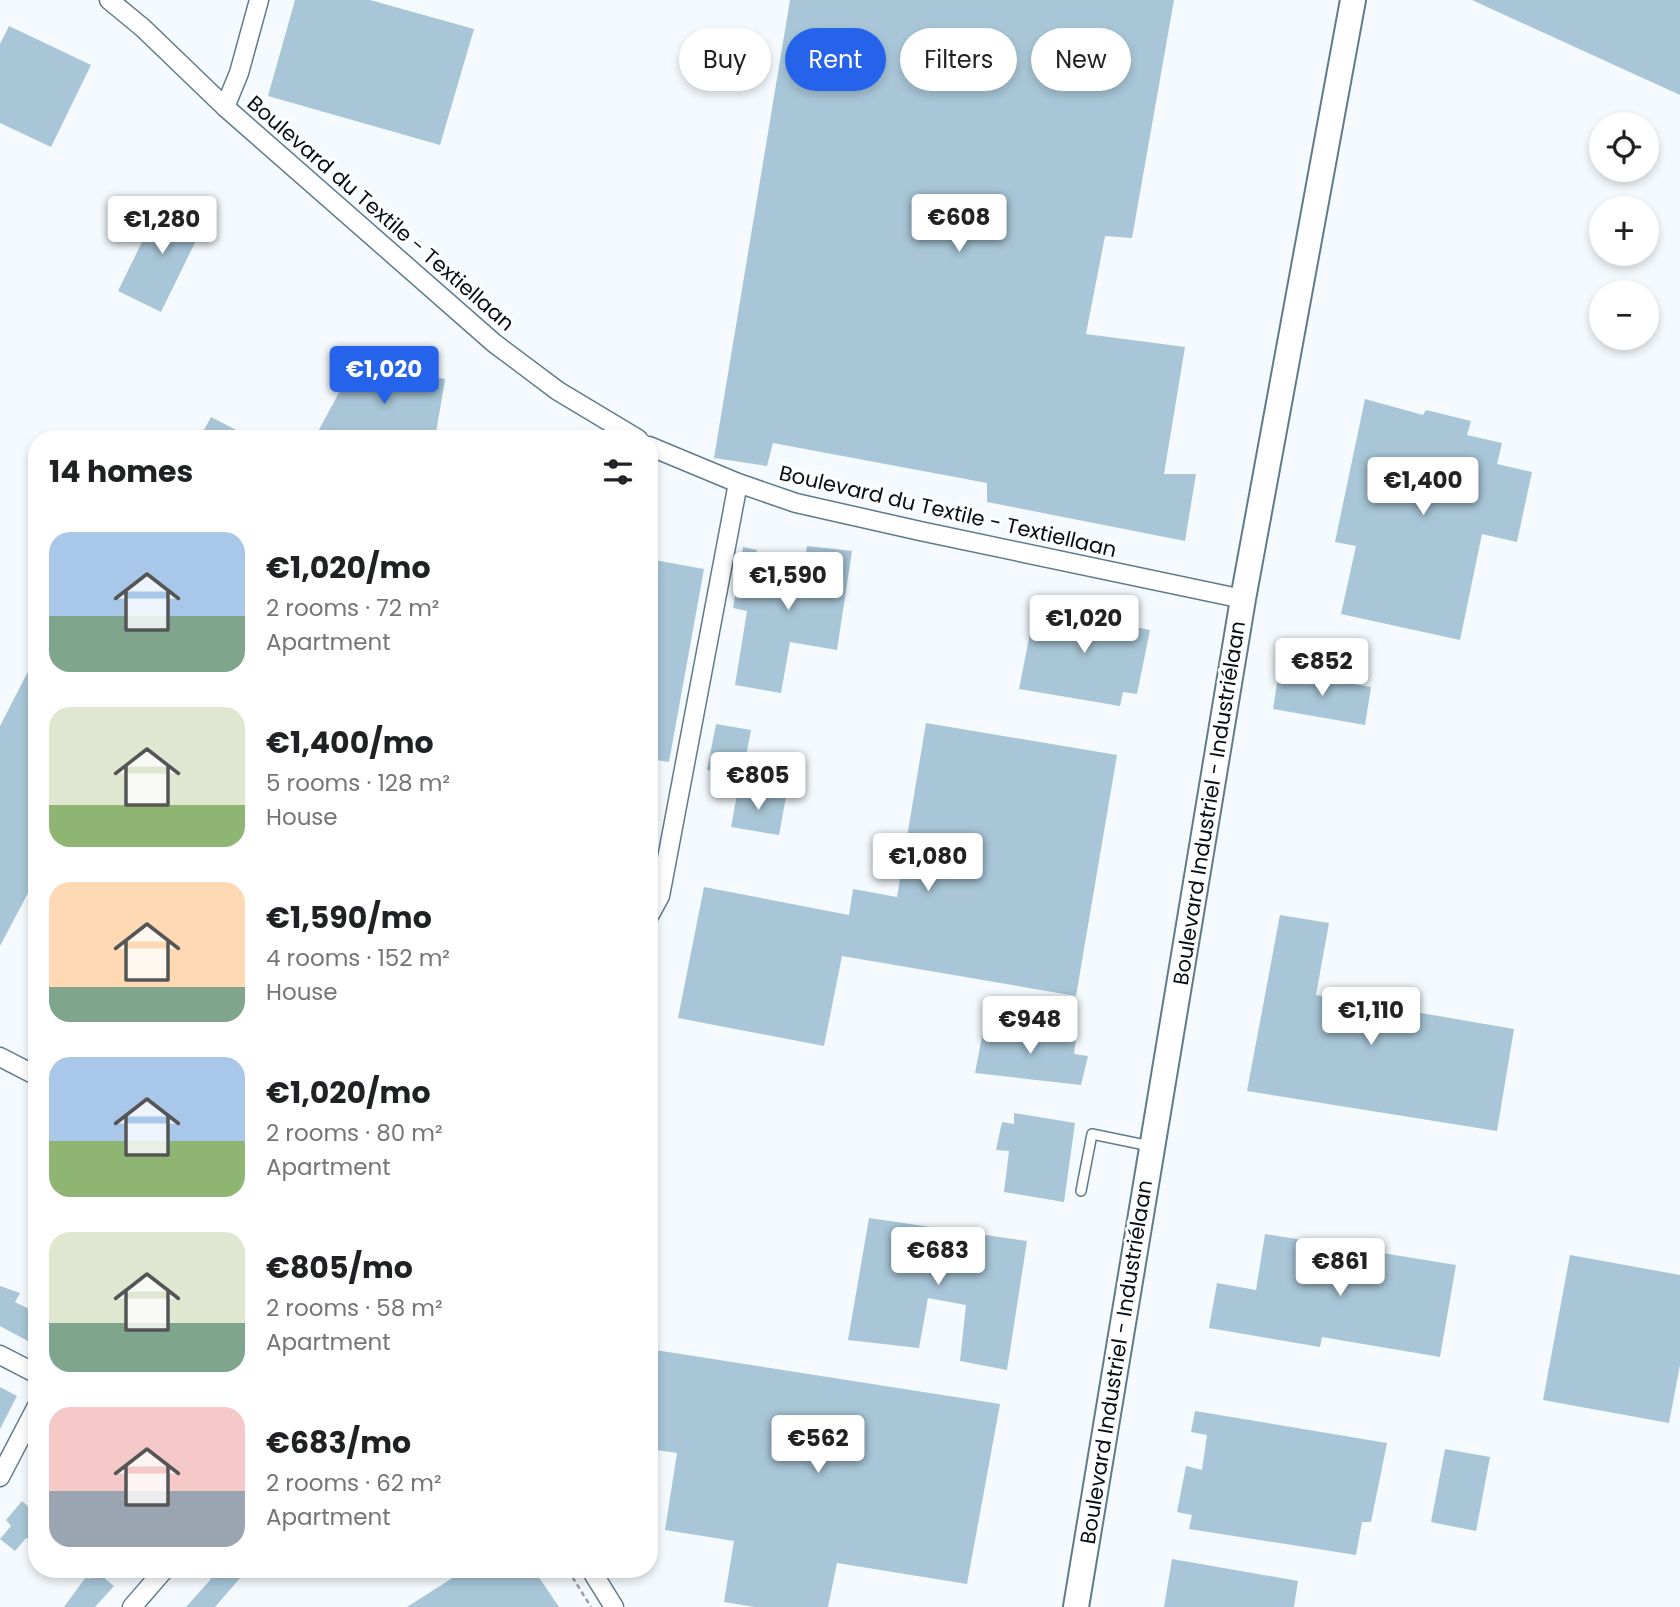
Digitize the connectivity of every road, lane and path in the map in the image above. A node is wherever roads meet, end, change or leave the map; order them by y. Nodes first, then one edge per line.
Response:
1 (109, 0) edge
2 (259, 0) edge
3 (1353, 0) edge
4 (225, 107) junction
5 (623, 430) edge
6 (658, 450) edge
7 (738, 484) junction
8 (1243, 599) junction
9 (658, 900) edge
10 (0, 1057) edge
11 (28, 1071) edge
12 (1152, 1146) junction
13 (1081, 1192) dead end
14 (0, 1355) edge
15 (28, 1369) edge
16 (28, 1423) edge
17 (0, 1477) edge
18 (157, 1578) edge
19 (573, 1578) edge
20 (596, 1578) edge
21 (132, 1607) edge
22 (591, 1607) edge
23 (614, 1607) edge
24 (1076, 1607) edge

1 - 4 street, Boulevard du Textile - Textiellaan
2 - 4 street
3 - 8 main road, Boulevard Industriel - Industriélaan
4 - 5 street, Boulevard du Textile - Textiellaan
6 - 7 street, Boulevard du Textile - Textiellaan
7 - 8 street, Boulevard du Textile - Textiellaan
7 - 9 street
8 - 12 main road, Boulevard Industriel - Industriélaan
10 - 11 street
12 - 13 lane
12 - 24 main road, Boulevard Industriel - Industriélaan
14 - 15 street
16 - 17 street
18 - 21 street
19 - 22 path
20 - 23 street

